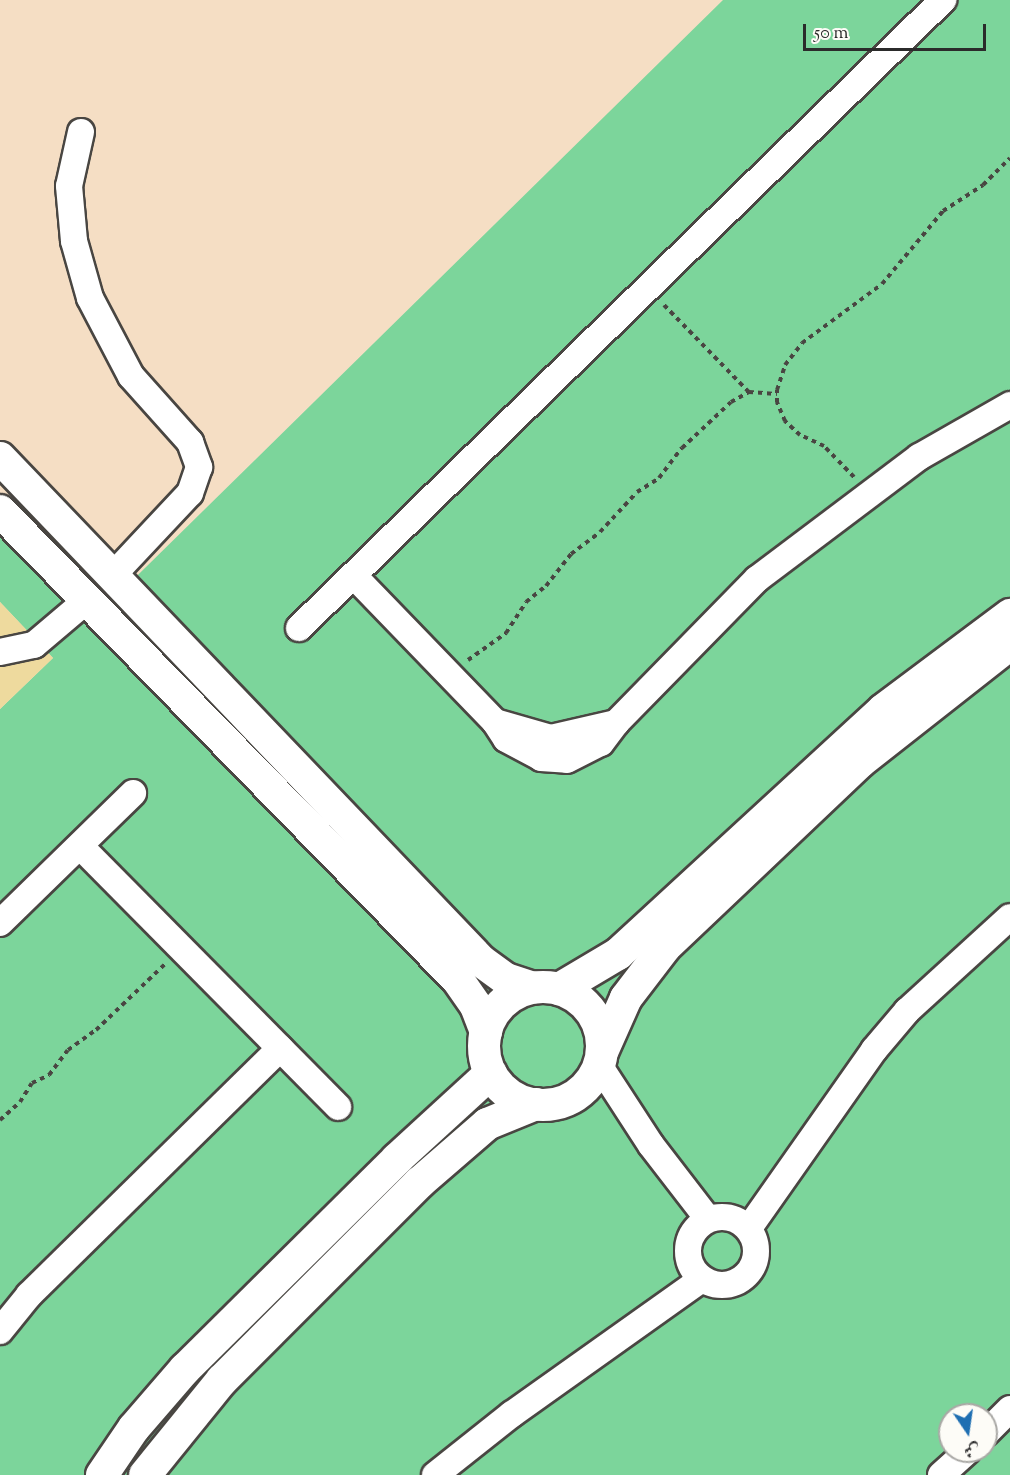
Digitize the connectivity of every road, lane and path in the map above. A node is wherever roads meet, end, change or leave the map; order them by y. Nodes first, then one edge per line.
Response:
1 (943, 0) edge
2 (81, 132) dead end
3 (1010, 158) edge
4 (649, 289) junction
5 (749, 392) junction
6 (777, 394) junction
7 (1010, 405) edge
8 (0, 458) edge
9 (867, 494) junction
10 (0, 511) edge
11 (111, 577) junction
12 (355, 577) junction
13 (87, 600) junction
14 (1010, 615) edge
15 (299, 628) dead end
16 (1010, 644) edge
17 (0, 651) edge
18 (447, 673) junction
19 (133, 794) dead end
20 (80, 846) junction
21 (1010, 917) edge
22 (0, 923) edge
23 (181, 949) junction
24 (546, 988) junction
25 (486, 1032) junction
26 (280, 1048) junction
27 (600, 1058) junction
28 (491, 1073) junction
29 (536, 1104) junction
30 (338, 1107) dead end
31 (0, 1119) edge
32 (708, 1219) junction
33 (749, 1228) junction
34 (702, 1279) junction
35 (0, 1331) edge
36 (1010, 1409) edge
37 (998, 1421) edge
38 (955, 1463) edge
39 (943, 1474) edge
40 (102, 1475) edge
41 (145, 1475) edge
42 (435, 1475) edge

1 - 4 street
2 - 11 street
3 - 6 path
4 - 5 path
4 - 12 street
5 - 6 path
5 - 18 path
6 - 9 path
7 - 9 street
8 - 11 street
9 - 18 street
10 - 13 street
11 - 24 street
12 - 15 street
12 - 18 street
13 - 17 street
13 - 25 street
14 - 24 street
16 - 27 street
19 - 20 street
20 - 22 street
20 - 23 street
21 - 33 street
23 - 26 street
23 - 31 path
24 - 25 street
24 - 27 street
25 - 28 street
26 - 30 street
26 - 35 street
27 - 29 street
27 - 32 street
28 - 29 street
28 - 40 street
29 - 41 street
32 - 33 street
32 - 34 street
33 - 34 street
34 - 42 street
36 - 37 street
38 - 39 street

